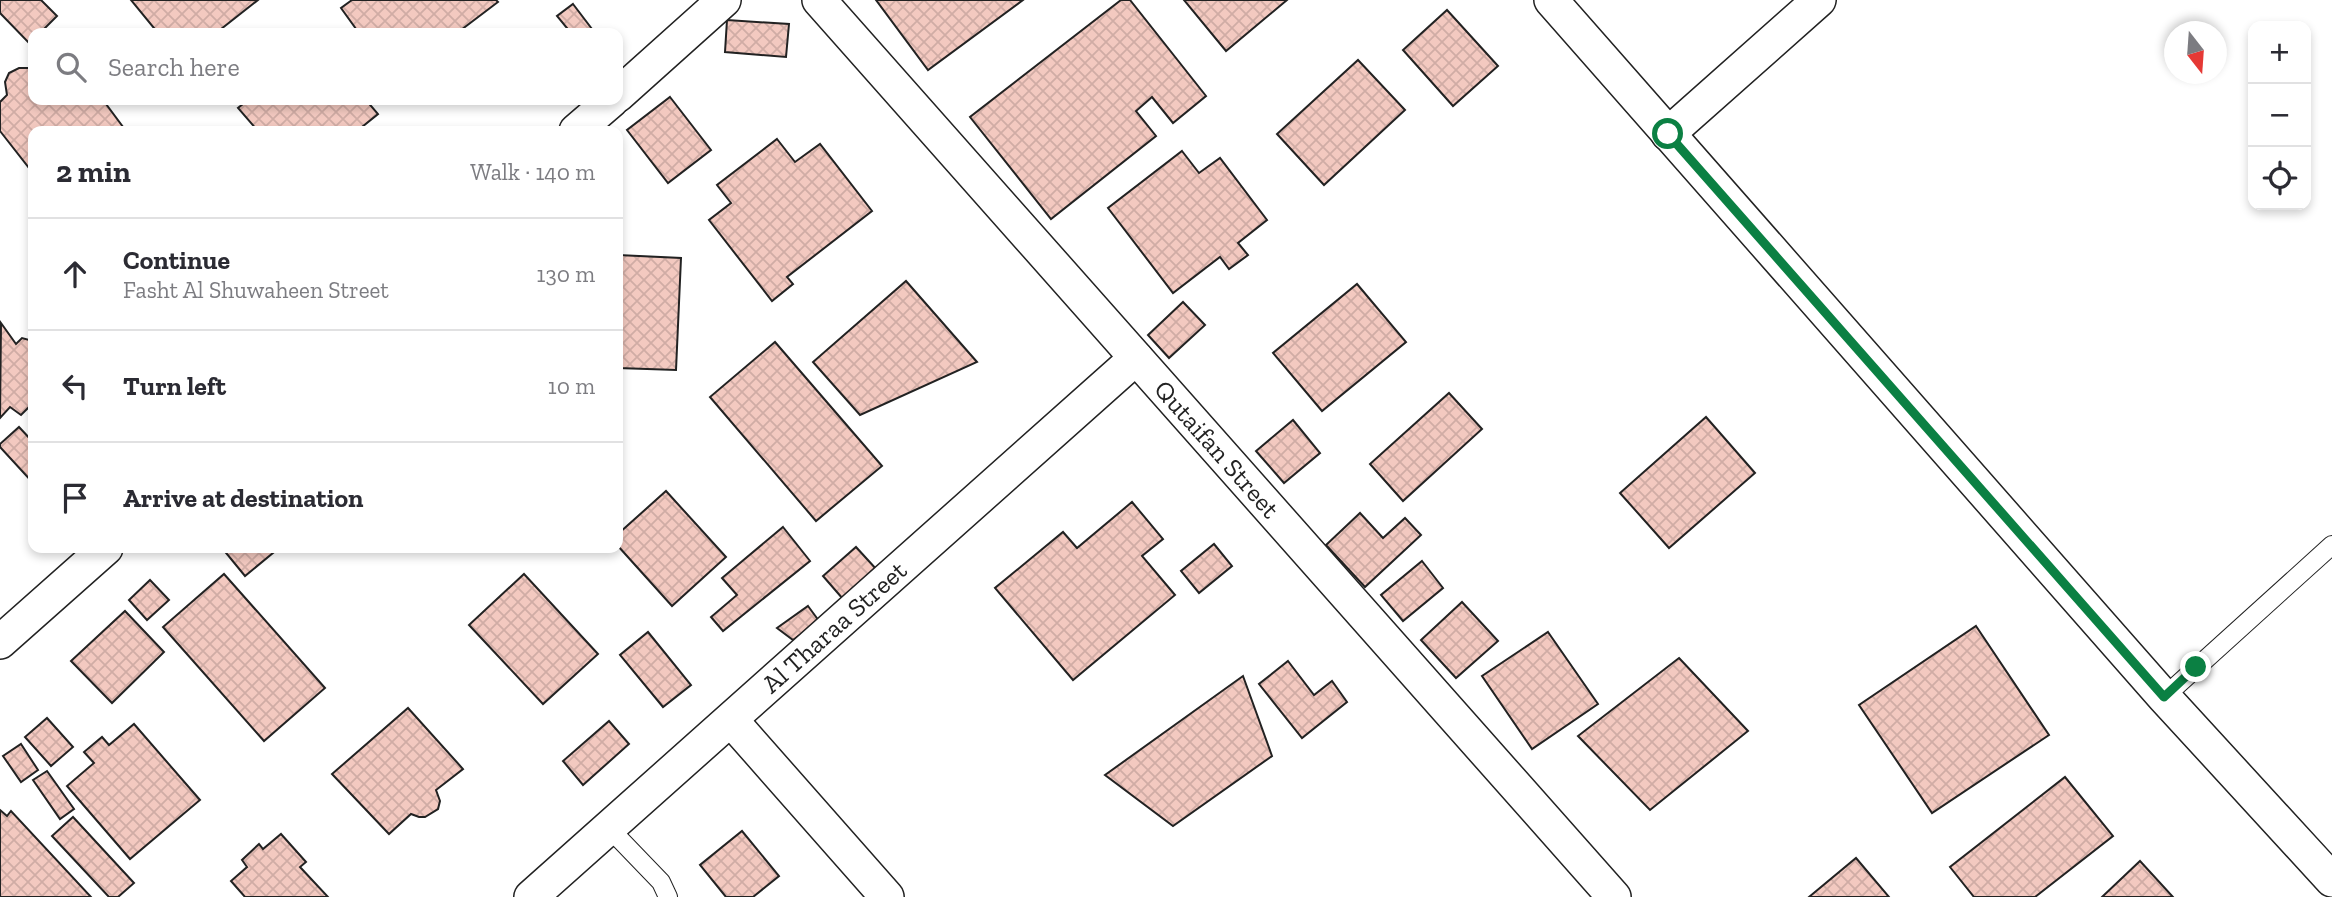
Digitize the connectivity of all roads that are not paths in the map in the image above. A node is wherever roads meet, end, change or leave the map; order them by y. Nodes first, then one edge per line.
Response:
1 (724, 0) edge
2 (819, 0) edge
3 (1551, 0) edge
4 (1805, 4) edge
5 (623, 90) edge
6 (606, 105) edge
7 (582, 126) edge
8 (1668, 134) junction
9 (1136, 358) junction
10 (2332, 545) edge
11 (100, 553) edge
12 (0, 642) edge
13 (2164, 697) junction
14 (731, 720) junction
15 (609, 828) junction
16 (2332, 880) edge
17 (531, 897) edge
18 (668, 897) edge
19 (887, 897) edge
20 (1614, 897) edge

1 - 5 street
2 - 9 street, Qutaifan Street
3 - 8 street
4 - 8 street
6 - 7 street
8 - 13 street
9 - 14 street, Al Tharaa Street
9 - 20 street, Qutaifan Street
10 - 13 lane
11 - 12 street
13 - 16 street
14 - 15 street, Al Tharaa Street
14 - 19 street
15 - 17 street, Al Tharaa Street
15 - 18 lane

